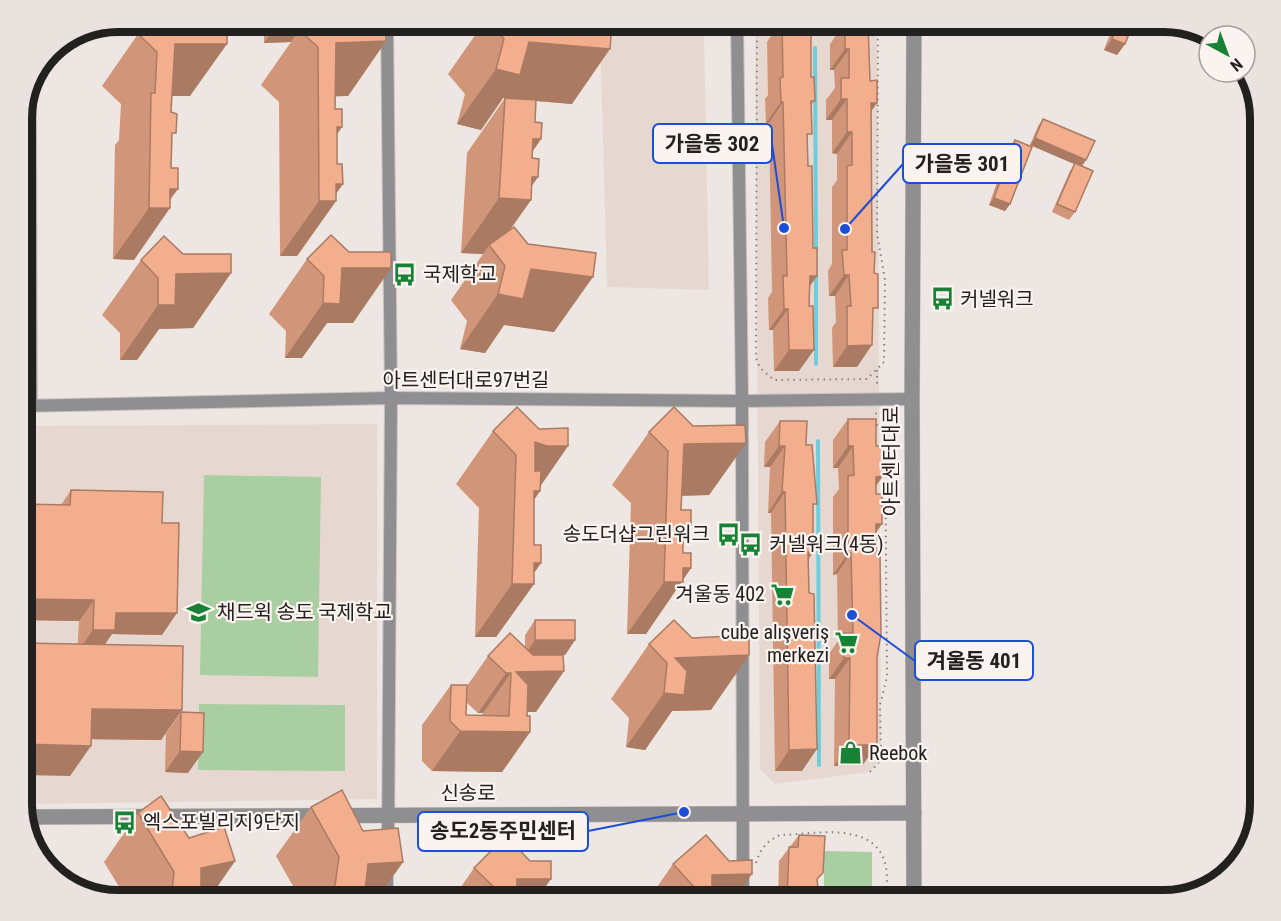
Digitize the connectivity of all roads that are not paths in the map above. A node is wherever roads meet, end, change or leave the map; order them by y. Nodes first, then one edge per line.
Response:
1 (387, 32) edge
2 (737, 32) edge
3 (914, 32) edge
4 (390, 398) junction
5 (912, 399) junction
6 (742, 401) junction
7 (32, 406) edge
8 (742, 812) junction
9 (914, 813) junction
10 (388, 815) junction
11 (33, 817) edge
12 (387, 890) edge
13 (743, 890) edge
14 (914, 890) edge

1 - 4 street
2 - 6 street
3 - 5 street, 아트센터대로
4 - 6 street, 아트센터대로97번길
4 - 7 street, 아트센터대로97번길
4 - 10 street
5 - 6 street, 아트센터대로97번길
5 - 9 street, 아트센터대로
6 - 8 street
8 - 9 street, 신송로
8 - 10 street, 신송로
8 - 13 street
9 - 14 street, 아트센터대로
10 - 11 street, 신송로
10 - 12 street

